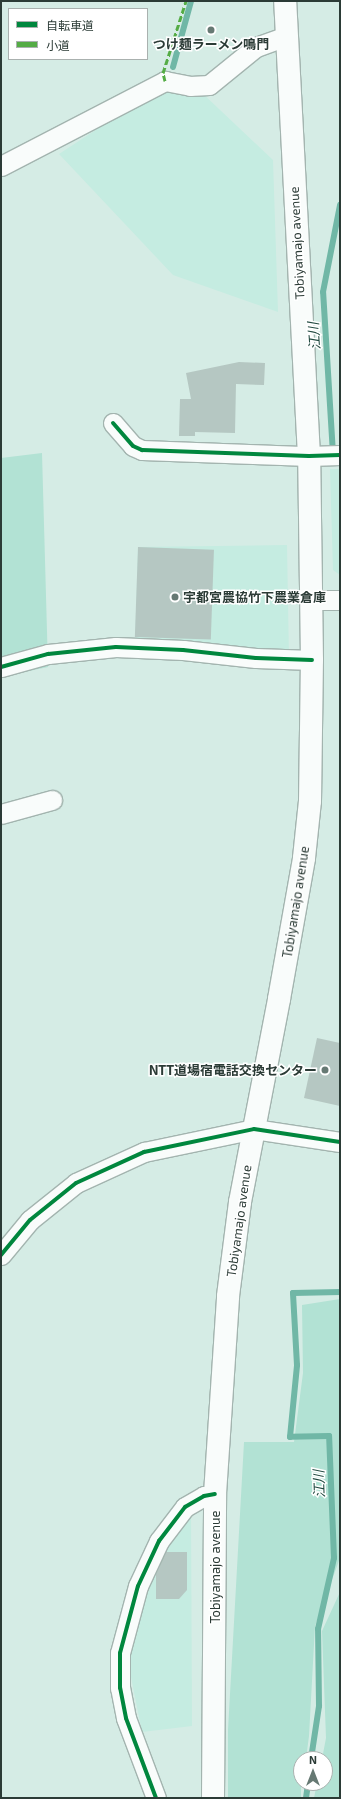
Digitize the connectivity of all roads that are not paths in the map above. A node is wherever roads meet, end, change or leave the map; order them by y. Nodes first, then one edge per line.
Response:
1 (285, 1) edge
2 (286, 36) junction
3 (1, 166) edge
4 (113, 423) dead end
5 (340, 455) edge
6 (309, 456) junction
7 (311, 600) junction
8 (340, 600) edge
9 (312, 660) junction
10 (1, 667) edge
11 (52, 800) dead end
12 (1, 814) edge
13 (254, 1129) junction
14 (340, 1142) edge
15 (1, 1255) edge
16 (215, 1494) junction
17 (156, 1798) edge
18 (213, 1798) edge

1 - 2 highway, Tobiyamajo avenue
2 - 3 street
2 - 6 highway, Tobiyamajo avenue
4 - 6 street
5 - 6 street
6 - 7 highway, Tobiyamajo avenue
7 - 8 street
7 - 9 highway, Tobiyamajo avenue
9 - 10 street
9 - 13 highway, Tobiyamajo avenue
11 - 12 street
13 - 14 street
13 - 15 street
13 - 16 highway, Tobiyamajo avenue
16 - 17 street
16 - 18 highway, Tobiyamajo avenue

